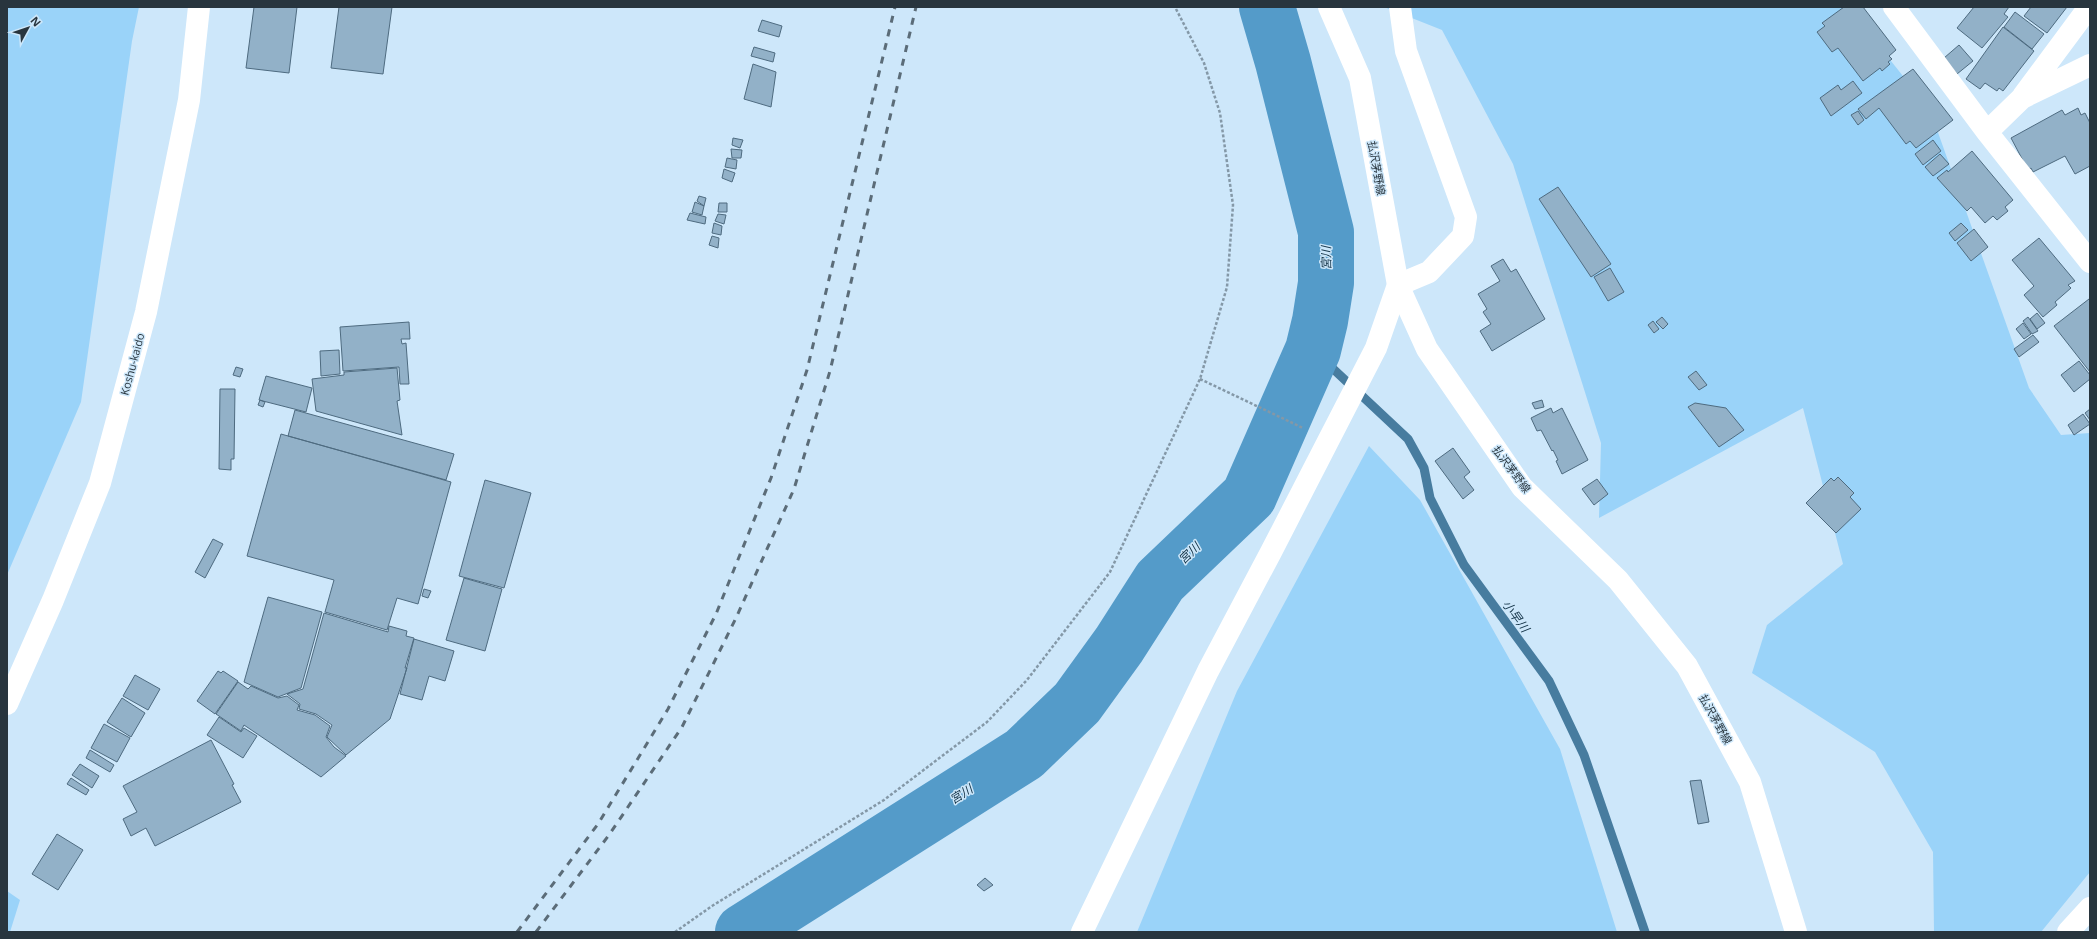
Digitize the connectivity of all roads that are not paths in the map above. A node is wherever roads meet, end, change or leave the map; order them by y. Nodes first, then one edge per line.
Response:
1 (199, 7) edge
2 (1330, 7) edge
3 (1400, 7) edge
4 (1894, 7) edge
5 (2089, 7) edge
6 (2090, 65) edge
7 (2022, 98) junction
8 (1987, 132) junction
9 (2090, 262) edge
10 (1398, 285) junction
11 (7, 704) edge
12 (2090, 908) edge
13 (1082, 932) edge
14 (1796, 932) edge
15 (2068, 932) edge

1 - 11 main road, Koshu-kaido
2 - 10 main road, 払沢茅野線
3 - 10 main road
4 - 8 main road
5 - 7 main road
6 - 7 main road
7 - 8 main road
8 - 9 main road
10 - 13 main road
10 - 14 main road, 払沢茅野線
12 - 15 main road

